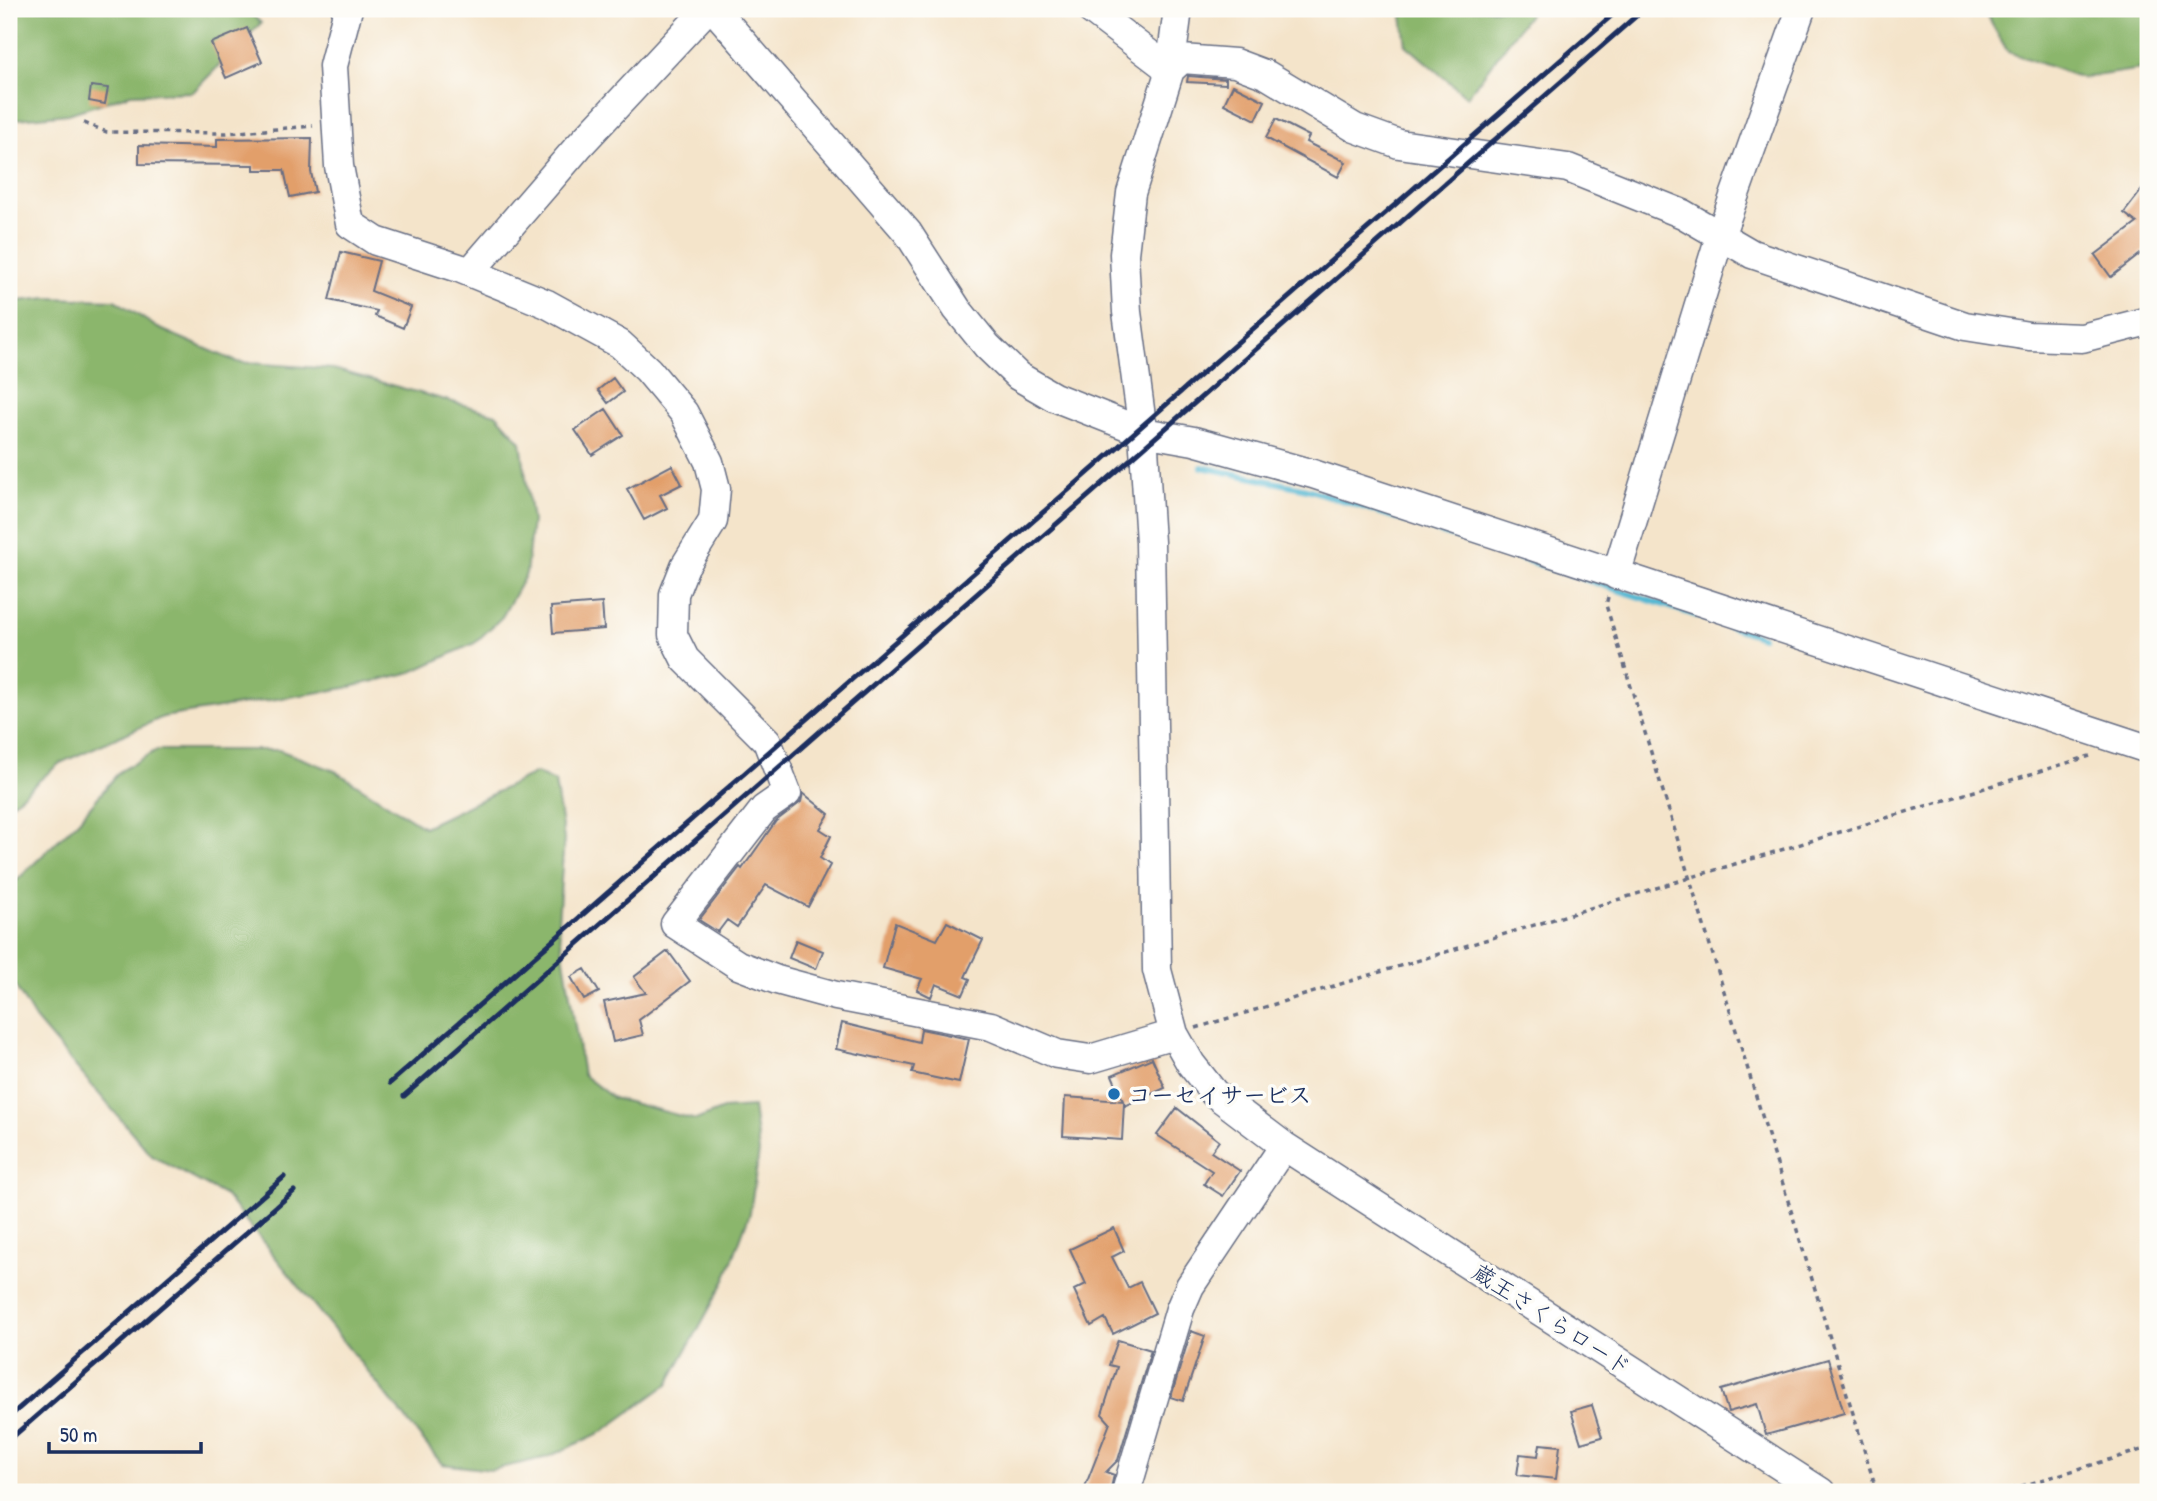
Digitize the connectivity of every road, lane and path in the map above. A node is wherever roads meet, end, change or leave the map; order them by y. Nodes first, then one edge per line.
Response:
1 (348, 9) edge
2 (707, 9) edge
3 (713, 9) edge
4 (1090, 9) edge
5 (1178, 9) edge
6 (1801, 9) edge
7 (1170, 70) junction
8 (84, 123) dead end
9 (336, 124) junction
10 (1720, 236) junction
11 (470, 272) junction
12 (2148, 321) edge
13 (1143, 432) junction
14 (1613, 585) junction
15 (2148, 749) edge
16 (2092, 751) dead end
17 (1690, 880) junction
18 (1174, 1034) junction
19 (1284, 1146) junction
20 (2148, 1448) edge
21 (1126, 1492) edge
22 (1821, 1492) edge
23 (1877, 1492) edge
24 (2002, 1492) edge

1 - 9 street
2 - 11 street
3 - 13 street
4 - 7 street
5 - 7 street, 蔵王さくらロード
6 - 10 street
7 - 10 street
7 - 13 street, 蔵王さくらロード
8 - 9 path
9 - 11 street
10 - 12 street
10 - 14 street
11 - 18 street
13 - 14 street
13 - 18 street, 蔵王さくらロード
14 - 15 street
14 - 17 path
16 - 17 path
17 - 18 path
17 - 23 path
18 - 19 street, 蔵王さくらロード
19 - 21 street
19 - 22 street, 蔵王さくらロード
20 - 24 path

